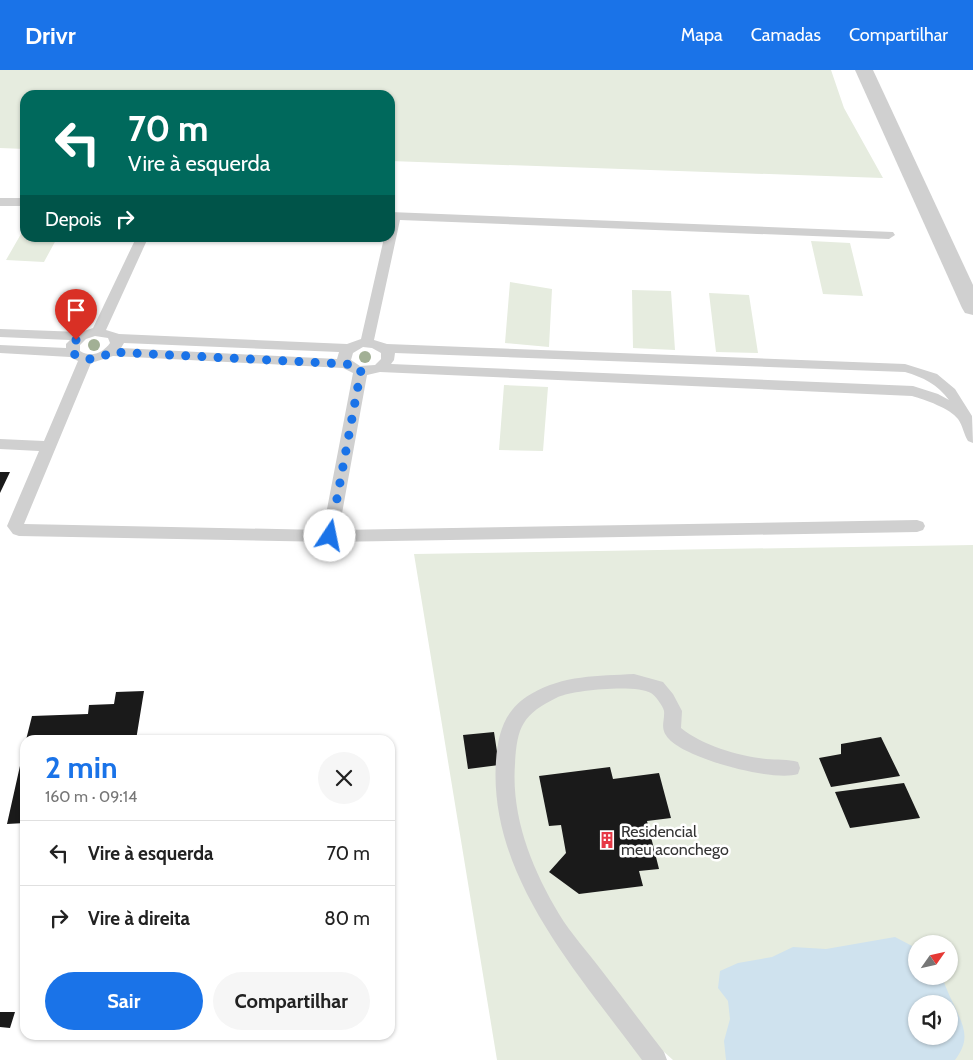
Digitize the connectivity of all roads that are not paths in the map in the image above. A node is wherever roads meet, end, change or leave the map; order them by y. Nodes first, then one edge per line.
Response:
1 (864, 70) edge
2 (0, 202) edge
3 (20, 202) edge
4 (395, 216) edge
5 (889, 234) dead end
6 (140, 242) edge
7 (387, 242) edge
8 (973, 308) edge
9 (98, 332) junction
10 (0, 333) edge
11 (81, 336) junction
12 (115, 338) junction
13 (367, 343) junction
14 (350, 348) junction
15 (384, 348) junction
16 (0, 349) edge
17 (111, 352) junction
18 (80, 356) junction
19 (347, 364) junction
20 (380, 368) junction
21 (361, 370) junction
22 (965, 416) junction
23 (973, 438) edge
24 (0, 444) edge
25 (49, 446) junction
26 (917, 526) dead end
27 (330, 536) junction
28 (790, 768) dead end
29 (656, 1060) edge

1 - 8 street
2 - 3 lane
4 - 5 lane
6 - 9 lane
7 - 13 lane
9 - 11 lane
9 - 12 lane
10 - 11 lane
11 - 18 lane
12 - 14 lane
12 - 17 lane
13 - 14 lane
13 - 15 lane
14 - 19 lane
15 - 20 lane
15 - 22 lane
16 - 18 lane
17 - 18 lane
17 - 19 lane
18 - 25 lane
19 - 21 lane
20 - 21 lane
20 - 22 lane
21 - 27 lane
22 - 23 lane
24 - 25 lane
25 - 27 lane
26 - 27 lane
28 - 29 lane

